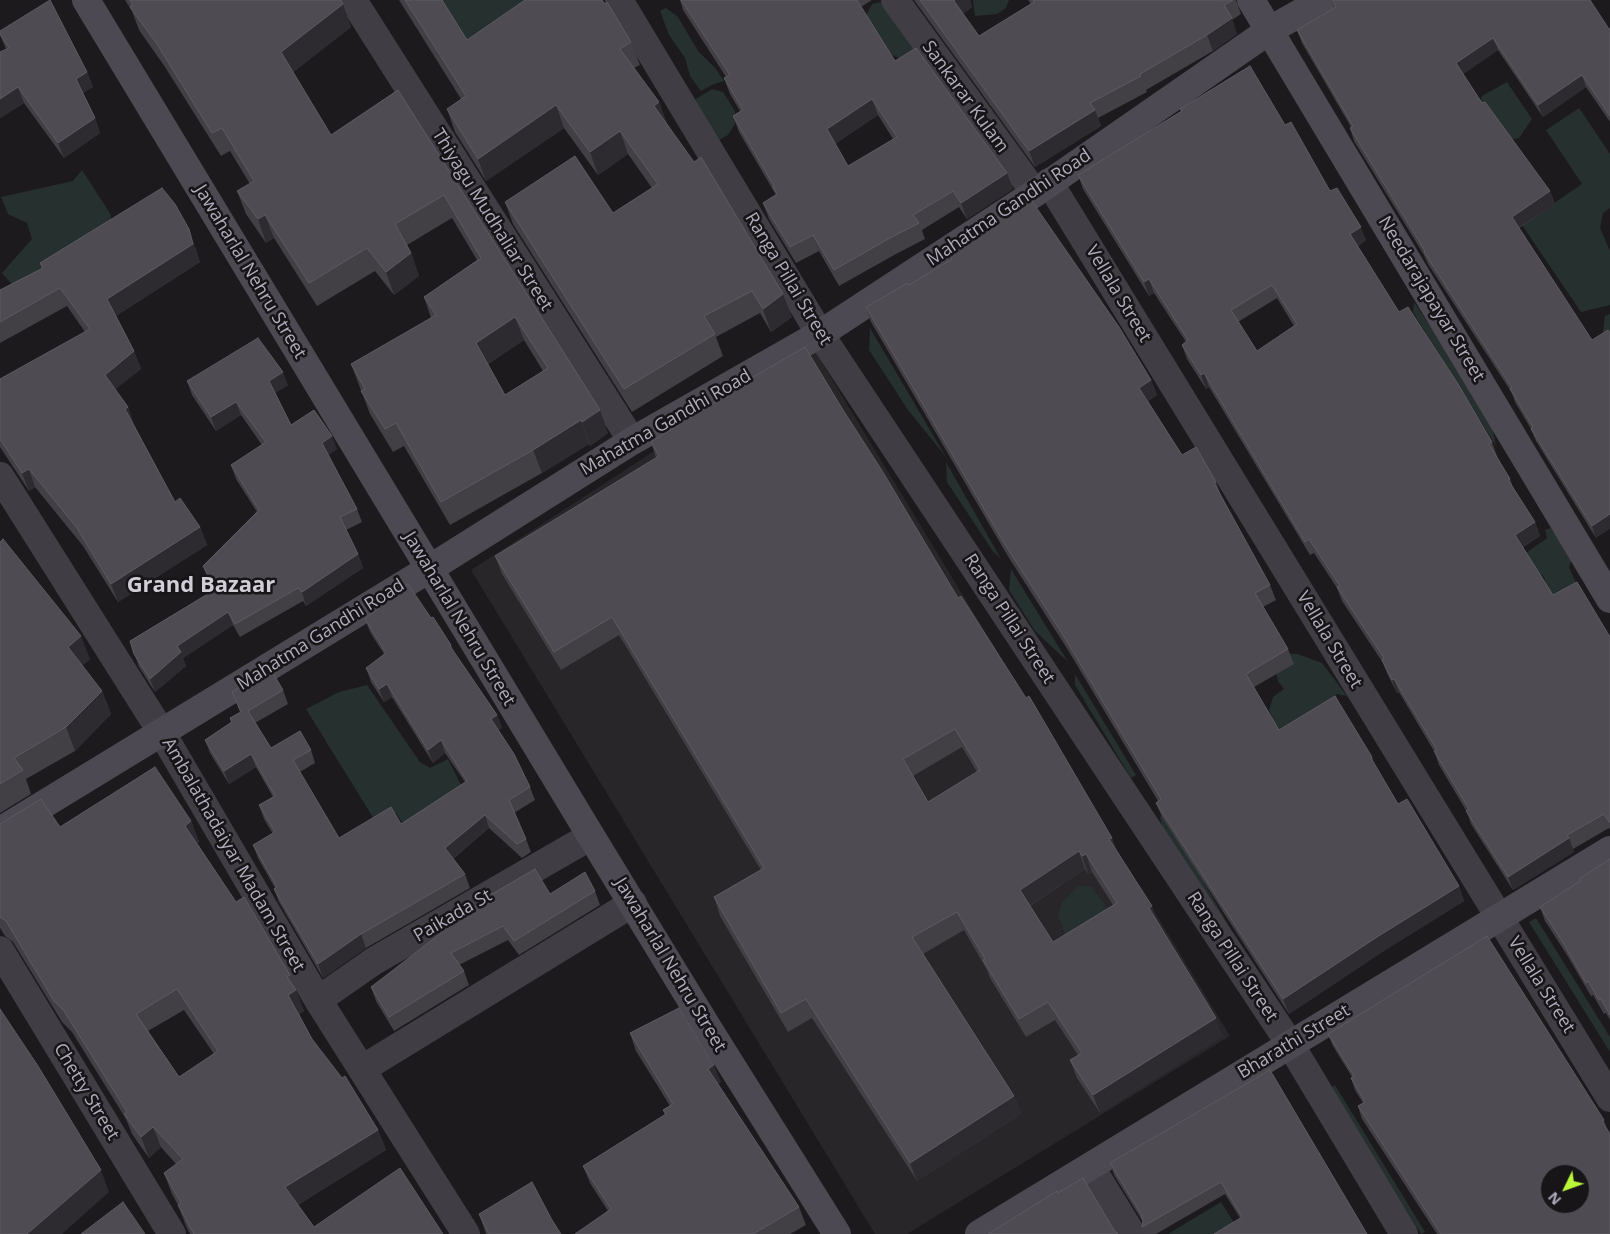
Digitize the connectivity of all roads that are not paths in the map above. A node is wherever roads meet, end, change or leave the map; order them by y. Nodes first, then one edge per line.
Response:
1 (86, 0) edge
2 (353, 0) edge
3 (620, 0) edge
4 (895, 0) edge
5 (1251, 0) edge
6 (1323, 0) edge
7 (1270, 30) junction
8 (1042, 187) junction
9 (820, 334) junction
10 (632, 441) junction
11 (0, 476) edge
12 (429, 569) junction
13 (1610, 599) edge
14 (162, 734) junction
15 (0, 831) edge
16 (591, 836) junction
17 (1610, 850) edge
18 (633, 903) junction
19 (1499, 917) junction
20 (0, 950) edge
21 (318, 1000) junction
22 (1290, 1044) junction
23 (362, 1069) junction
24 (1610, 1098) edge
25 (1091, 1167) junction
26 (172, 1234) edge
27 (466, 1234) edge
28 (837, 1234) edge
29 (979, 1234) edge
30 (1132, 1234) edge
31 (1404, 1234) edge

1 - 12 street, Jawaharlal Nehru Street
2 - 10 street, Thiyagu Mudhaliar Street
3 - 9 street, Ranga Pillai Street
4 - 8 street, Sankarar Kulam
5 - 7 street, Needarajapayar Street
6 - 7 street, Mahatma Gandhi Road
7 - 8 street, Mahatma Gandhi Road
7 - 13 street, Needarajapayar Street
8 - 9 street, Mahatma Gandhi Road
8 - 19 street, Vellala Street
9 - 10 street, Mahatma Gandhi Road
9 - 22 street, Ranga Pillai Street
10 - 12 street, Mahatma Gandhi Road
11 - 14 street, Ambalathadaiyar Madam Street
12 - 14 street, Mahatma Gandhi Road
12 - 16 street, Jawaharlal Nehru Street
14 - 15 street, Mahatma Gandhi Road
14 - 21 street, Ambalathadaiyar Madam Street
16 - 18 street, Jawaharlal Nehru Street
16 - 21 street, Paikada St
17 - 19 street, Bharathi Street
18 - 23 street
18 - 28 street, Jawaharlal Nehru Street
19 - 22 street, Bharathi Street
19 - 24 street, Vellala Street
20 - 26 street, Chetty Street
21 - 23 street, Ambalathadaiyar Madam Street
22 - 25 street, Bharathi Street
22 - 31 street, Ranga Pillai Street
23 - 27 street, Ambalathadaiyar Madam Street
25 - 29 street, Bharathi Street
25 - 30 street

